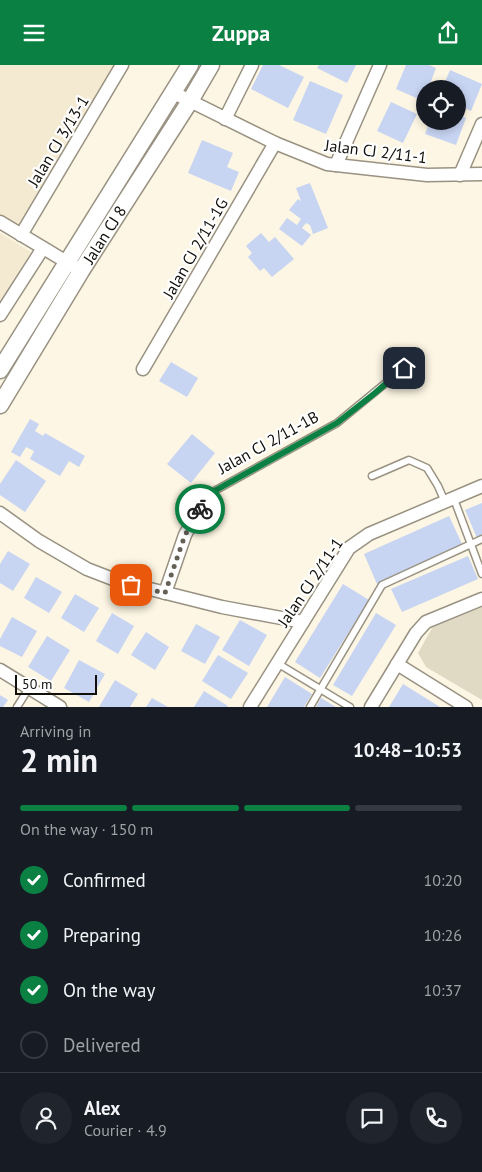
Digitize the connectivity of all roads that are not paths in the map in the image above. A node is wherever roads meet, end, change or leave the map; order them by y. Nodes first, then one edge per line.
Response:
1 (122, 65) edge
2 (190, 65) edge
3 (211, 65) edge
4 (252, 65) edge
5 (380, 65) edge
6 (174, 93) junction
7 (190, 101) junction
8 (225, 119) junction
9 (482, 124) edge
10 (275, 143) junction
11 (336, 165) junction
12 (482, 174) edge
13 (460, 175) junction
14 (0, 222) edge
15 (21, 235) junction
16 (43, 248) junction
17 (66, 262) junction
18 (81, 271) junction
19 (0, 315) edge
20 (404, 368) dead end
21 (143, 369) dead end
22 (0, 370) edge
23 (0, 405) edge
24 (372, 476) dead end
25 (482, 486) edge
26 (207, 495) joint
27 (450, 501) junction
28 (0, 513) edge
29 (482, 539) edge
30 (471, 544) junction
31 (482, 574) edge
32 (165, 593) junction
33 (482, 599) edge
34 (303, 621) junction
35 (277, 663) junction
36 (397, 664) junction
37 (0, 671) edge
38 (29, 688) junction
39 (321, 690) junction
40 (372, 706) edge
41 (17, 707) edge
42 (60, 707) edge
43 (250, 707) edge
44 (310, 707) edge
45 (350, 707) edge
46 (466, 707) edge

1 - 15 street, Jalan CJ 3/13-1
2 - 6 street, Jalan CJ 8
3 - 7 street, Jalan CJ 8
4 - 8 street
5 - 11 street
6 - 7 street, Jalan CJ 2/11-1
6 - 17 street, Jalan CJ 8
7 - 8 street, Jalan CJ 2/11-1
7 - 18 street, Jalan CJ 8
8 - 10 street, Jalan CJ 2/11-1
9 - 13 street
10 - 11 street, Jalan CJ 2/11-1
10 - 21 street, Jalan CJ 2/11-1G
11 - 13 street, Jalan CJ 2/11-1
12 - 13 street, Jalan CJ 2/11-1
14 - 15 street
15 - 16 street
16 - 17 street
16 - 19 street
17 - 18 street
17 - 22 street, Jalan CJ 8
18 - 23 street, Jalan CJ 8
20 - 26 lane, Jalan CJ 2/11-1B
24 - 27 lane
25 - 27 street, Jalan CJ 2/11-1
26 - 32 street, Jalan CJ 2/11-1B
27 - 30 lane
27 - 34 street, Jalan CJ 2/11-1
28 - 32 street
29 - 30 lane
30 - 31 lane
30 - 39 lane
32 - 34 street
33 - 36 street
34 - 35 street, Jalan CJ 2/11-1
35 - 39 lane
35 - 43 street, Jalan CJ 2/11-1
36 - 40 street
36 - 46 street
37 - 38 street
38 - 41 lane
38 - 42 street
39 - 44 lane
39 - 45 lane

